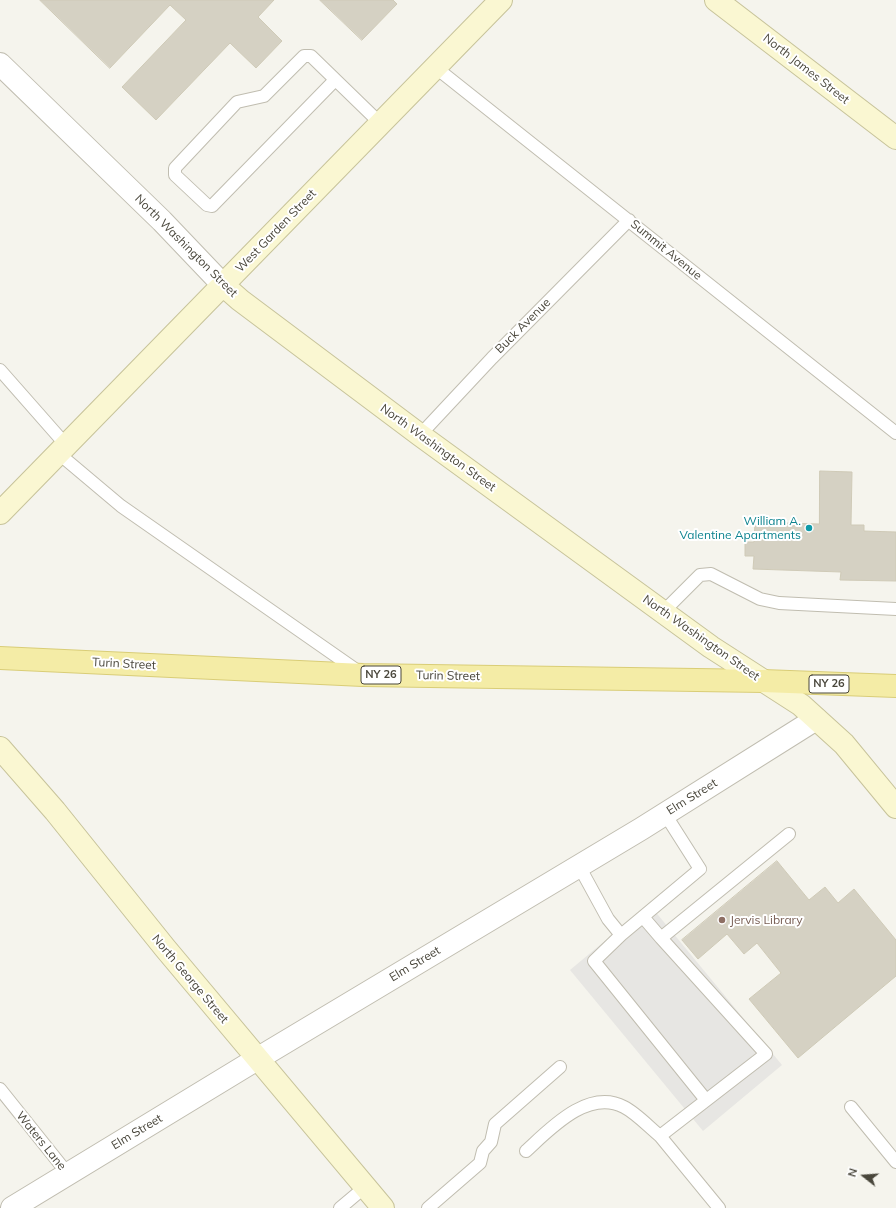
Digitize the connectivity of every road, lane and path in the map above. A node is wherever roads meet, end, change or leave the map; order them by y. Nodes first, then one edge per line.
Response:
1 (501, 0) edge
2 (716, 0) edge
3 (0, 64) edge
4 (435, 68) junction
5 (335, 80) junction
6 (380, 123) junction
7 (896, 138) edge
8 (629, 220) junction
9 (223, 285) junction
10 (0, 370) edge
11 (896, 433) edge
12 (420, 435) junction
13 (62, 449) junction
14 (0, 513) edge
15 (896, 609) edge
16 (663, 612) junction
17 (0, 658) edge
18 (363, 675) junction
19 (763, 681) junction
20 (896, 686) edge
21 (816, 718) junction
22 (0, 748) edge
23 (896, 807) edge
24 (665, 814) junction
25 (789, 834) dead end
26 (579, 866) junction
27 (643, 917) junction
28 (621, 936) junction
29 (661, 938) junction
30 (257, 1059) junction
31 (560, 1067) dead end
32 (0, 1089) edge
33 (706, 1100) junction
34 (851, 1107) dead end
35 (660, 1136) junction
36 (526, 1150) dead end
37 (896, 1162) edge
38 (68, 1174) junction
39 (365, 1187) junction
40 (12, 1208) edge
41 (340, 1208) edge
42 (383, 1208) edge
43 (428, 1208) edge
44 (719, 1208) edge

1 - 4 street, West Garden Street
2 - 7 street, North James Street
3 - 9 street, North Washington Street
4 - 6 street, West Garden Street
4 - 8 lane, Summit Avenue
5 - 5 lane
5 - 6 lane
6 - 9 street, West Garden Street
8 - 11 lane, Summit Avenue
8 - 12 lane, Buck Avenue
9 - 12 street, North Washington Street
9 - 13 street, West Garden Street
10 - 13 lane
12 - 16 street, North Washington Street
13 - 14 street, West Garden Street
13 - 18 lane
15 - 16 lane
16 - 19 street, North Washington Street
17 - 18 main road, Turin Street / NY 26
18 - 19 main road, Turin Street / NY 26
19 - 20 main road, Turin Street / NY 26
19 - 21 street, North Washington Street
21 - 23 street, North Washington Street
21 - 24 street, Elm Street
22 - 30 street, North George Street
24 - 26 street, Elm Street
24 - 27 lane
25 - 29 lane
26 - 28 lane
26 - 30 street, Elm Street
27 - 28 lane
27 - 29 lane
28 - 33 lane
29 - 33 lane
30 - 38 street, Elm Street
30 - 39 street, North George Street
31 - 43 lane
32 - 38 lane, Waters Lane
33 - 35 lane
34 - 37 lane
35 - 36 lane
35 - 44 lane
38 - 40 street, Elm Street
39 - 41 lane
39 - 42 street, North George Street

